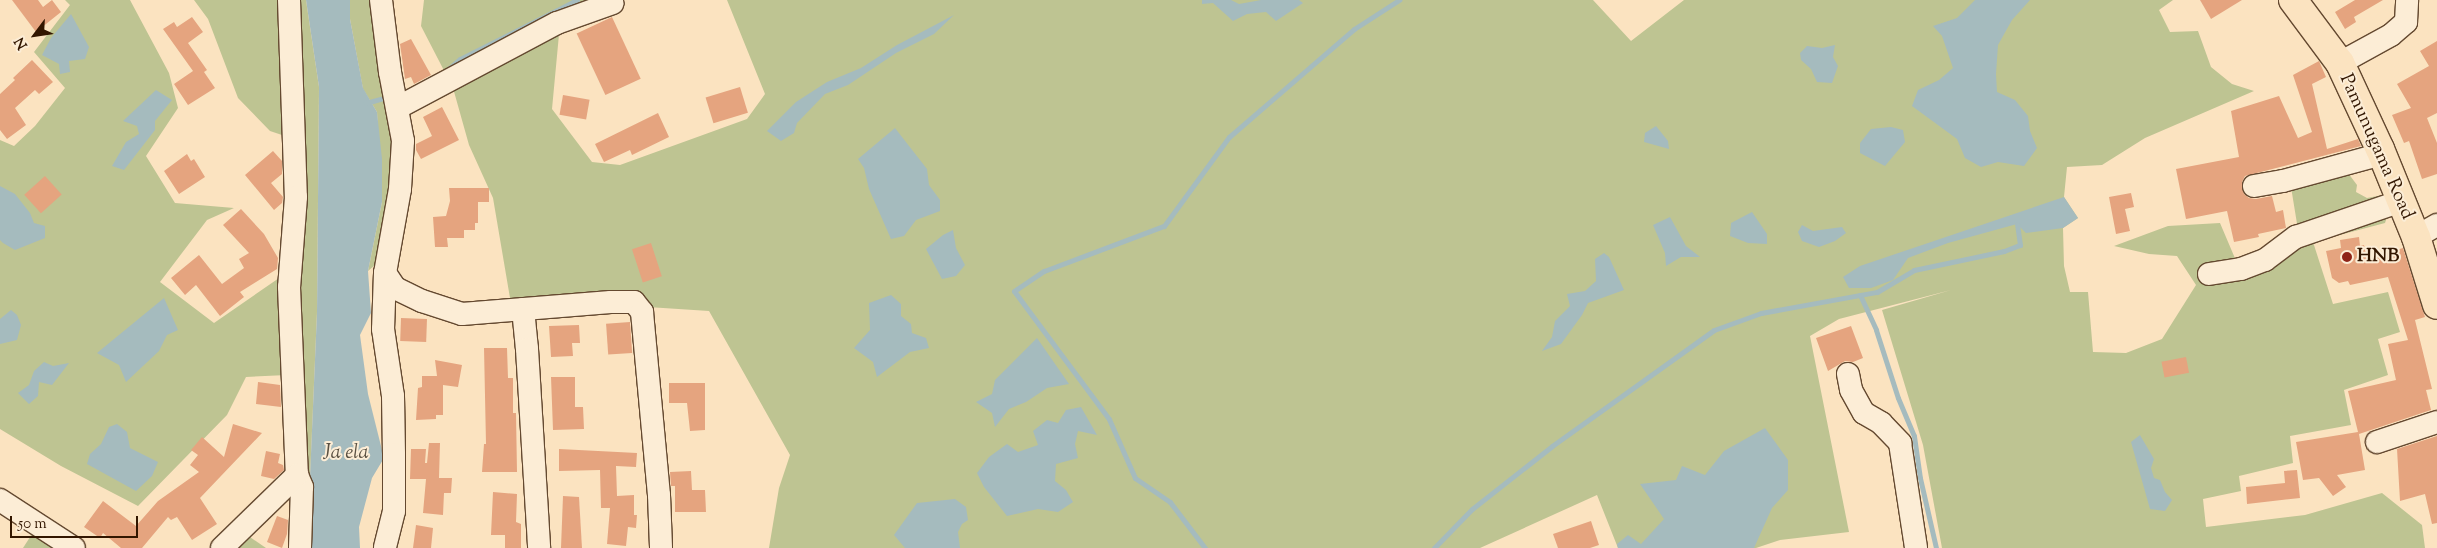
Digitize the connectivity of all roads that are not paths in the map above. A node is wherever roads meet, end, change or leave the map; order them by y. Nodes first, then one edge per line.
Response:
1 (290, 0) edge
2 (381, 0) edge
3 (2293, 0) edge
4 (2407, 0) edge
5 (614, 3) dead end
6 (2340, 63) junction
7 (397, 108) junction
8 (2382, 154) junction
9 (2254, 186) dead end
10 (2401, 201) junction
11 (2426, 231) edge
12 (385, 272) junction
13 (2209, 274) dead end
14 (2437, 305) edge
15 (523, 309) junction
16 (1848, 374) dead end
17 (2437, 422) edge
18 (2377, 442) dead end
19 (297, 475) junction
20 (0, 500) edge
21 (74, 548) edge
22 (222, 548) edge
23 (300, 548) edge
24 (386, 548) edge
25 (538, 548) edge
26 (661, 548) edge
27 (1916, 548) edge

1 - 19 street
2 - 7 street
3 - 6 main road, Pamunugama Road
4 - 6 street
5 - 7 street
6 - 8 main road, Pamunugama Road
7 - 12 street
8 - 9 street
8 - 10 main road, Pamunugama Road
10 - 11 main road, Pamunugama Road
10 - 13 street
11 - 14 main road, Pamunugama Road
12 - 15 street
12 - 24 street
15 - 25 street
15 - 26 street
16 - 27 street
17 - 18 street
19 - 22 street
19 - 23 street
20 - 21 street

